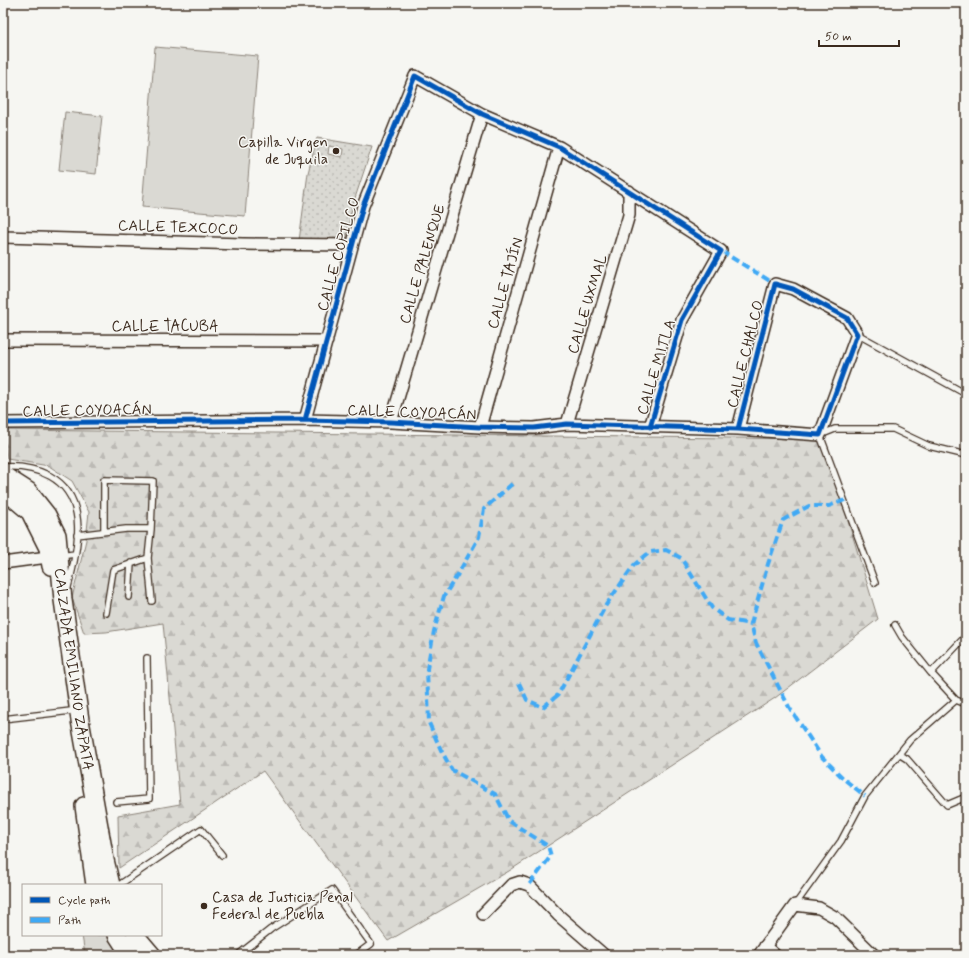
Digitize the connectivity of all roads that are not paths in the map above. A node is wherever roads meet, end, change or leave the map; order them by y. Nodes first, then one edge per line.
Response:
1 (482, 114) junction
2 (559, 147) junction
3 (629, 191) junction
4 (3, 237) edge
5 (352, 245) junction
6 (857, 334) junction
7 (3, 340) edge
8 (327, 341) junction
9 (966, 394) edge
10 (306, 420) junction
11 (391, 422) junction
12 (3, 423) edge
13 (567, 424) junction
14 (480, 427) junction
15 (650, 427) junction
16 (738, 429) junction
17 (820, 435) junction
18 (966, 455) edge
19 (3, 467) edge
20 (3, 475) edge
21 (3, 489) edge
22 (151, 529) junction
23 (104, 531) junction
24 (78, 535) junction
25 (61, 556) junction
26 (148, 558) junction
27 (3, 563) edge
28 (131, 563) junction
29 (875, 582) dead end
30 (129, 597) dead end
31 (152, 601) dead end
32 (106, 613) dead end
33 (894, 625) dead end
34 (966, 636) edge
35 (147, 658) dead end
36 (931, 672) junction
37 (956, 700) junction
38 (966, 704) edge
39 (71, 711) junction
40 (3, 719) edge
41 (899, 754) junction
42 (966, 796) edge
43 (116, 802) dead end
44 (222, 855) dead end
45 (95, 884) edge
46 (110, 884) edge
47 (120, 884) edge
48 (795, 905) junction
49 (483, 914) dead end
50 (118, 936) edge
51 (136, 936) edge
52 (762, 950) edge
53 (130, 955) edge
54 (152, 955) edge
55 (238, 955) edge
56 (356, 955) edge
57 (604, 955) edge
58 (775, 955) edge
59 (874, 955) edge

1 - 2 street
1 - 5 street, CALLE COPILCO
1 - 11 street, CALLE PALENQUE
2 - 3 street
2 - 14 street, CALLE TAJÍN
3 - 13 street, CALLE UXMAL
3 - 15 street, CALLE MITLA
4 - 5 street, CALLE TEXCOCO
5 - 8 street, CALLE COPILCO
6 - 9 lane
6 - 16 street, CALLE CHALCO
6 - 17 street
7 - 8 street, CALLE TACUBA
8 - 10 street, CALLE COPILCO
10 - 11 street, CALLE COYOACÁN
10 - 12 street, CALLE COYOACÁN
11 - 14 street, CALLE COYOACÁN
13 - 14 street, CALLE COYOACÁN
13 - 15 street, CALLE COYOACÁN
15 - 16 street, CALLE COYOACÁN
16 - 17 street, CALLE COYOACÁN
17 - 18 lane, CALLE COYOACÁN
17 - 29 lane
19 - 24 lane
20 - 25 main road, CALZADA EMILIANO ZAPATA
21 - 25 main road, CALZADA EMILIANO ZAPATA
22 - 23 lane
22 - 23 lane
22 - 26 lane
23 - 24 lane
24 - 25 lane
25 - 27 street
25 - 39 main road, CALZADA EMILIANO ZAPATA
25 - 46 main road, CALZADA EMILIANO ZAPATA
26 - 28 lane
26 - 31 lane
28 - 30 lane
28 - 32 lane
33 - 36 lane
34 - 36 lane
35 - 43 lane
36 - 37 lane
37 - 38 lane
37 - 41 lane
39 - 40 lane
39 - 45 main road, CALZADA EMILIANO ZAPATA
41 - 42 lane
41 - 48 lane
44 - 47 lane
48 - 52 street
48 - 59 street
49 - 57 street
50 - 53 main road
51 - 54 main road
52 - 58 street
55 - 56 lane

